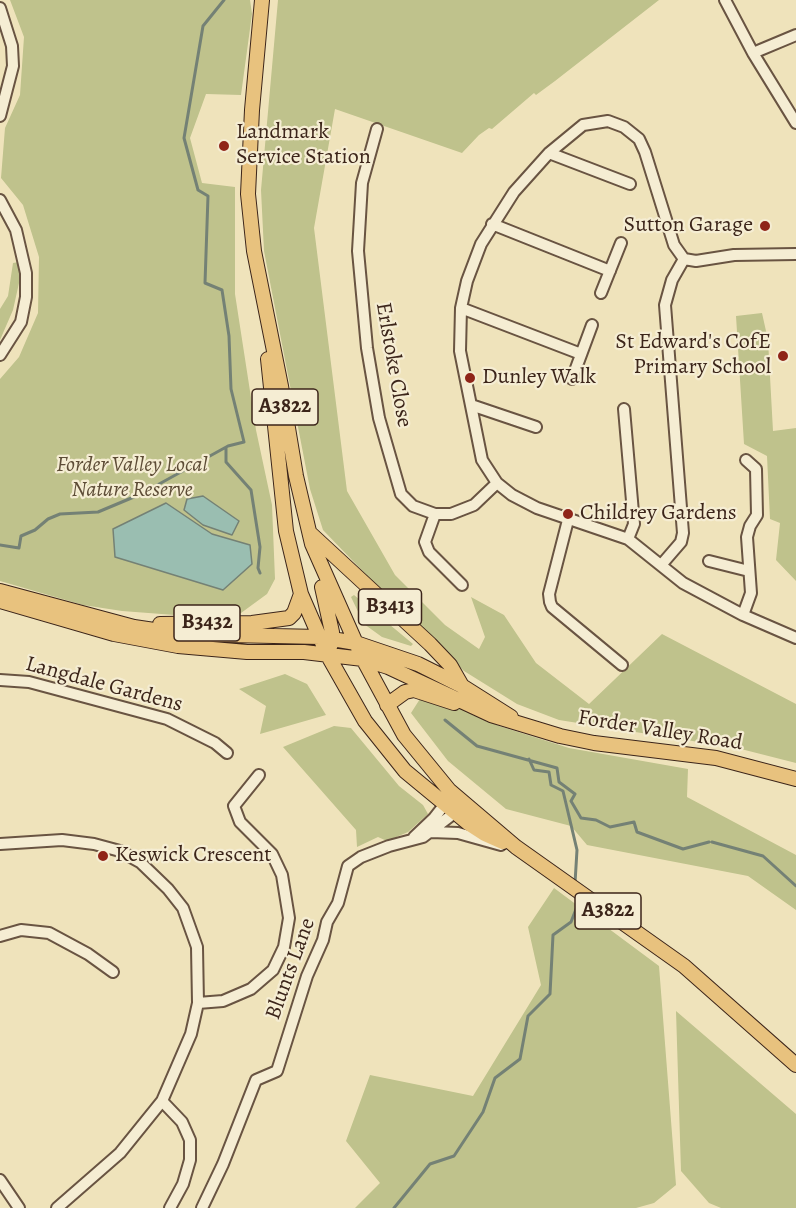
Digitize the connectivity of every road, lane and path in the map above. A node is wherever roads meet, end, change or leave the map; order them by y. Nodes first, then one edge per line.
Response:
1 (262, 0) edge
2 (725, 0) edge
3 (0, 8) edge
4 (796, 35) edge
5 (12, 46) junction
6 (0, 47) edge
7 (753, 53) junction
8 (0, 116) edge
9 (796, 123) edge
10 (377, 129) dead end
11 (549, 153) junction
12 (630, 184) dead end
13 (0, 200) edge
14 (492, 224) junction
15 (621, 243) dead end
16 (796, 254) edge
17 (684, 259) junction
18 (610, 271) junction
19 (259, 279) junction
20 (601, 293) dead end
21 (461, 308) junction
22 (592, 325) dead end
23 (581, 354) junction
24 (0, 355) edge
25 (572, 379) dead end
26 (471, 405) junction
27 (624, 409) dead end
28 (536, 427) dead end
29 (746, 460) dead end
30 (497, 483) junction
31 (435, 514) junction
32 (568, 520) junction
33 (311, 539) junction
34 (628, 539) junction
35 (709, 561) dead end
36 (662, 564) junction
37 (749, 571) junction
38 (462, 585) dead end
39 (0, 591) edge
40 (301, 594) junction
41 (0, 601) edge
42 (743, 615) junction
43 (134, 627) junction
44 (326, 638) junction
45 (796, 638) edge
46 (356, 643) junction
47 (327, 654) junction
48 (363, 659) junction
49 (621, 665) dead end
50 (0, 680) edge
51 (462, 686) junction
52 (465, 704) junction
53 (387, 705) junction
54 (518, 723) junction
55 (227, 753) dead end
56 (259, 775) dead end
57 (796, 779) edge
58 (449, 790) junction
59 (450, 808) junction
60 (431, 832) junction
61 (409, 841) junction
62 (0, 844) edge
63 (516, 847) junction
64 (0, 936) edge
65 (113, 972) dead end
66 (198, 1003) junction
67 (796, 1065) edge
68 (162, 1101) junction
69 (0, 1180) edge
70 (19, 1208) edge
71 (57, 1208) edge
72 (170, 1208) edge
73 (202, 1208) edge

1 - 19 main road, A3822
2 - 7 street
3 - 5 street
4 - 7 street
5 - 6 street
5 - 8 street
7 - 9 street
10 - 31 street, Erlstoke Close
11 - 12 street
11 - 14 street
11 - 17 street
13 - 24 street
14 - 18 street
14 - 21 street
15 - 18 street
16 - 17 street
17 - 36 street
18 - 20 street
19 - 33 main road, A3822
19 - 40 main road, A3822
21 - 23 street
21 - 26 street
22 - 23 street
23 - 25 street
26 - 28 street
26 - 30 street
27 - 34 street
29 - 37 street
30 - 31 street
30 - 32 street
31 - 38 street
32 - 34 street
32 - 49 street
33 - 44 main road
33 - 46 main road, A3822
33 - 51 main road, B3413
34 - 36 street
35 - 37 street
36 - 42 street
37 - 42 street
39 - 43 main road, B3432
40 - 43 main road, B3432
40 - 44 main road, A3822
41 - 47 main road
42 - 45 street
43 - 44 main road, B3432
44 - 46 main road, B3413
44 - 47 main road, A3822
46 - 48 main road, A3822
46 - 51 main road, B3413
47 - 48 main road, B3413
47 - 59 main road, A3822
48 - 52 main road, Forder Valley Road / B3413
48 - 53 main road, A3822
50 - 55 street, Langdale Gardens
51 - 54 main road, Forder Valley Road / B3413
52 - 53 main road
52 - 54 main road, Forder Valley Road / B3413
53 - 58 main road, A3822
54 - 57 main road, Forder Valley Road / B3413
56 - 66 street
58 - 59 street
58 - 63 main road, A3822
59 - 60 street, Blunts Lane
59 - 61 street
59 - 63 main road, A3822
60 - 61 street, Blunts Lane
60 - 63 street
61 - 73 street, Blunts Lane
62 - 66 street
63 - 67 main road, A3822
64 - 65 street
66 - 68 street
68 - 71 street
68 - 72 street
69 - 70 street

